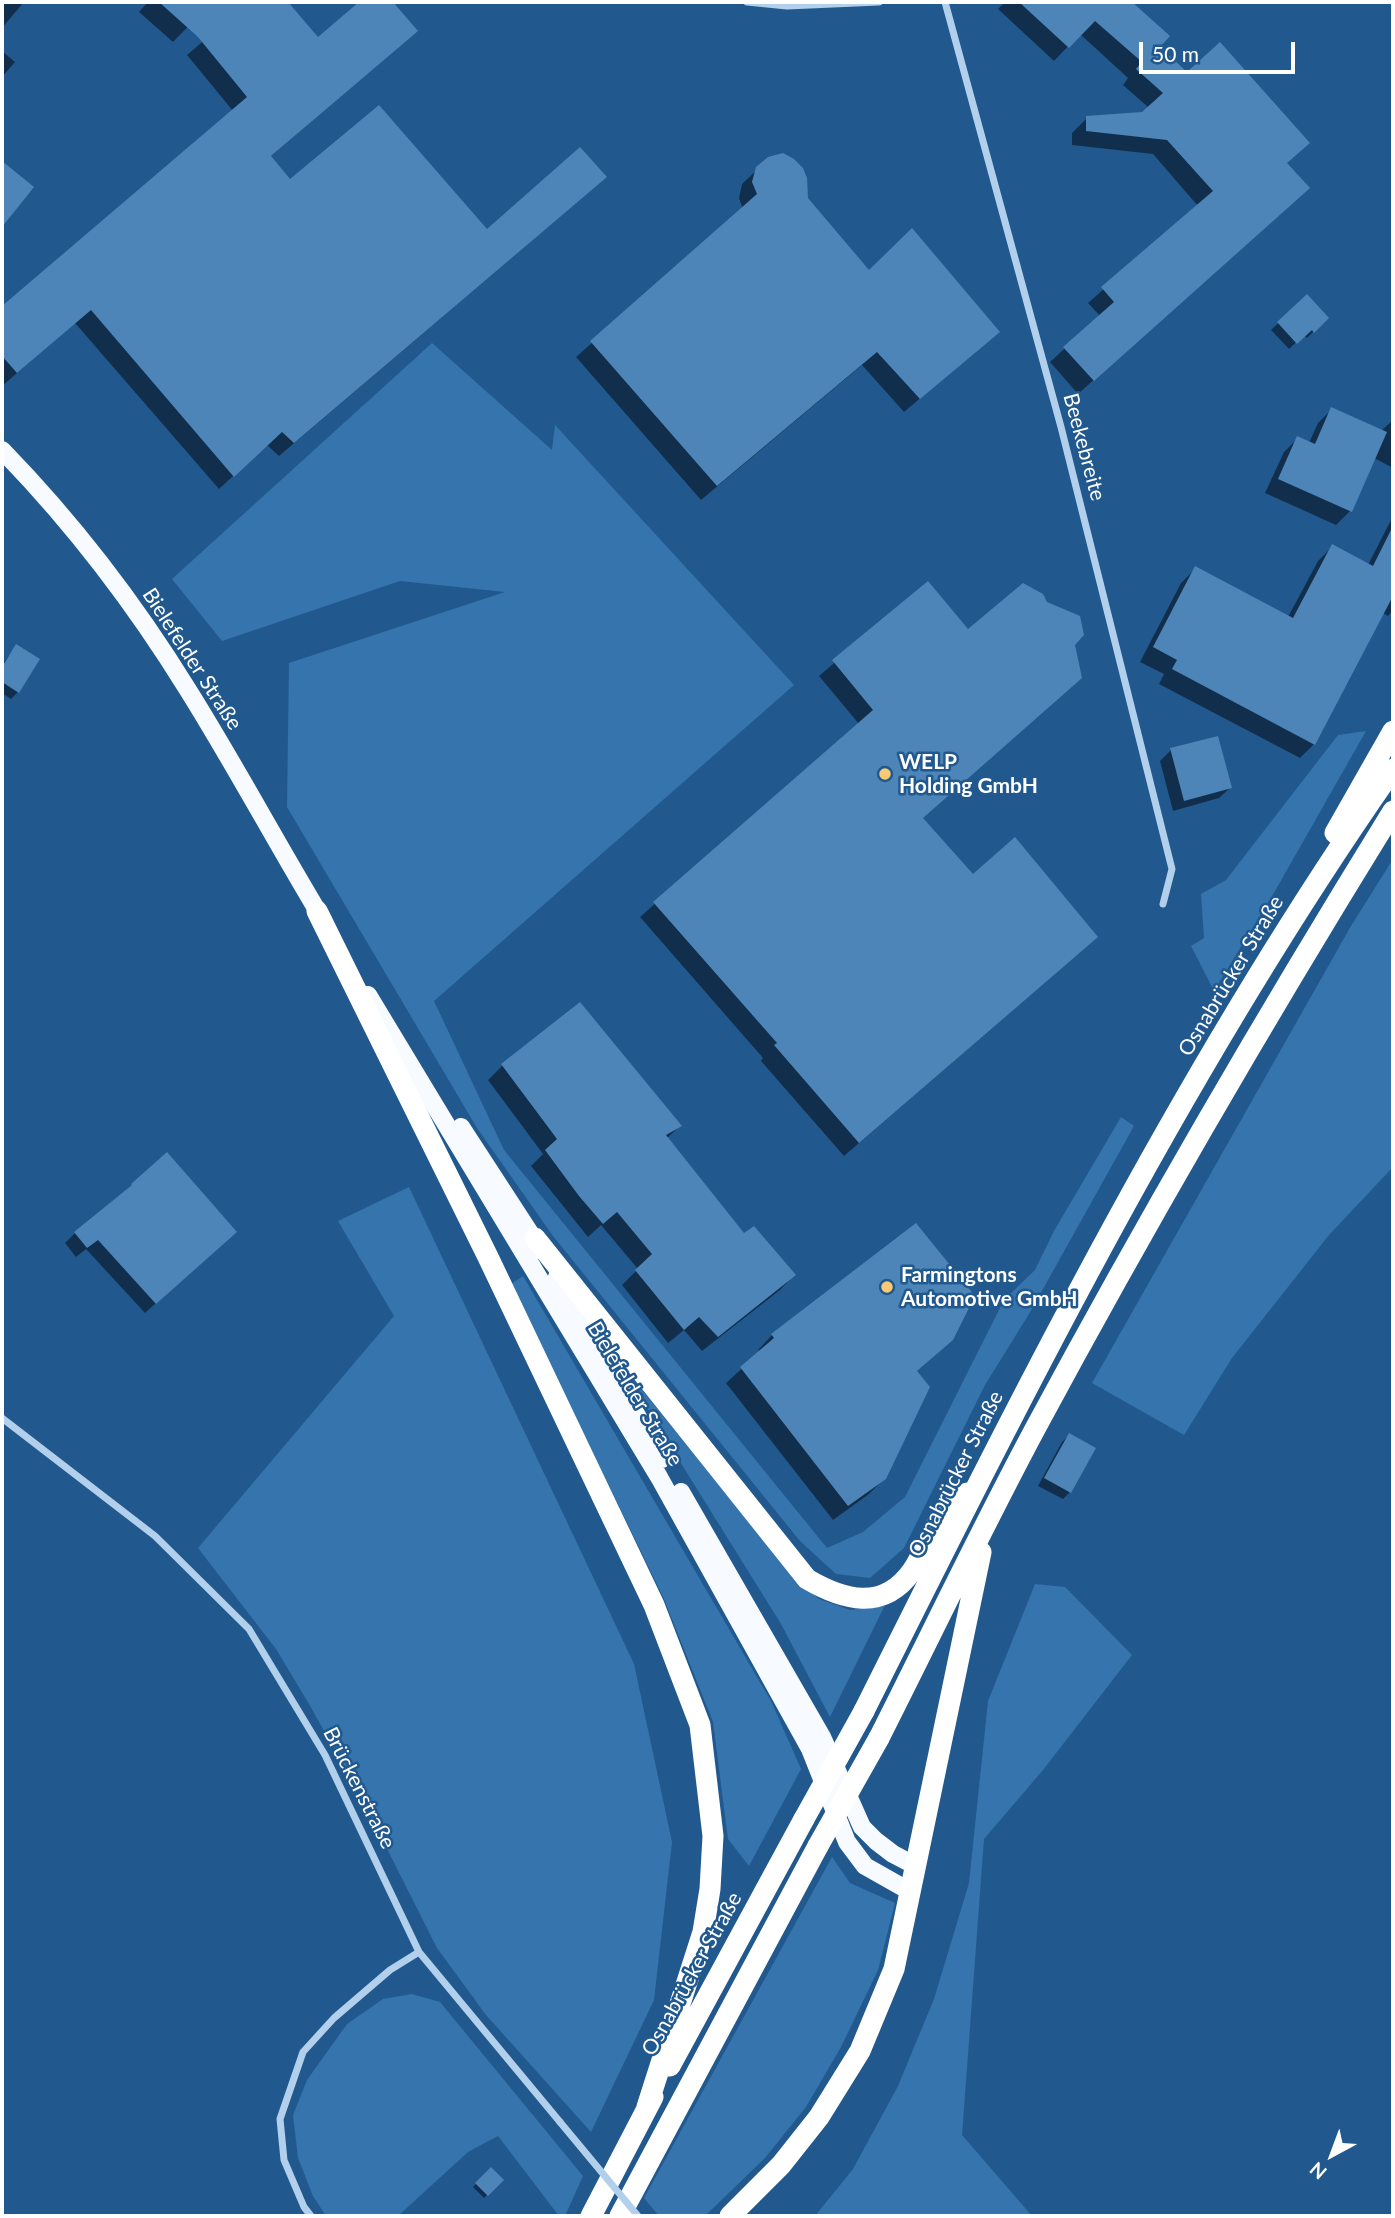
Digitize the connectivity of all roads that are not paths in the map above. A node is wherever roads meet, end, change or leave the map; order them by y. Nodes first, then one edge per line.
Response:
1 (747, 2) edge
2 (879, 2) edge
3 (944, 2) edge
4 (2, 450) edge
5 (1393, 731) edge
6 (1393, 769) edge
7 (1393, 811) edge
8 (1163, 904) dead end
9 (317, 911) junction
10 (1262, 968) junction
11 (535, 1238) junction
12 (2, 1418) edge
13 (979, 1482) junction
14 (988, 1521) junction
15 (916, 1866) junction
16 (911, 1892) junction
17 (419, 1952) junction
18 (647, 2107) junction
19 (311, 2216) edge
20 (591, 2216) edge
21 (620, 2216) edge
22 (638, 2216) edge
23 (730, 2216) edge

1 - 2 street
3 - 8 street, Beekebreite
4 - 9 main road, Bielefelder Straße
5 - 10 highway
6 - 10 highway, Osnabrücker Straße
7 - 14 highway
9 - 11 main road, Bielefelder Straße
9 - 16 main road, Bielefelder Straße
9 - 18 highway
10 - 13 highway, Osnabrücker Straße
11 - 13 highway
11 - 15 main road, Bielefelder Straße
12 - 17 street, Brückenstraße
13 - 18 highway, Osnabrücker Straße, bridge
14 - 15 highway
14 - 21 highway, bridge
15 - 16 highway
16 - 23 highway
17 - 19 street
17 - 22 street, Brückenstraße, bridge
18 - 20 highway, Osnabrücker Straße

